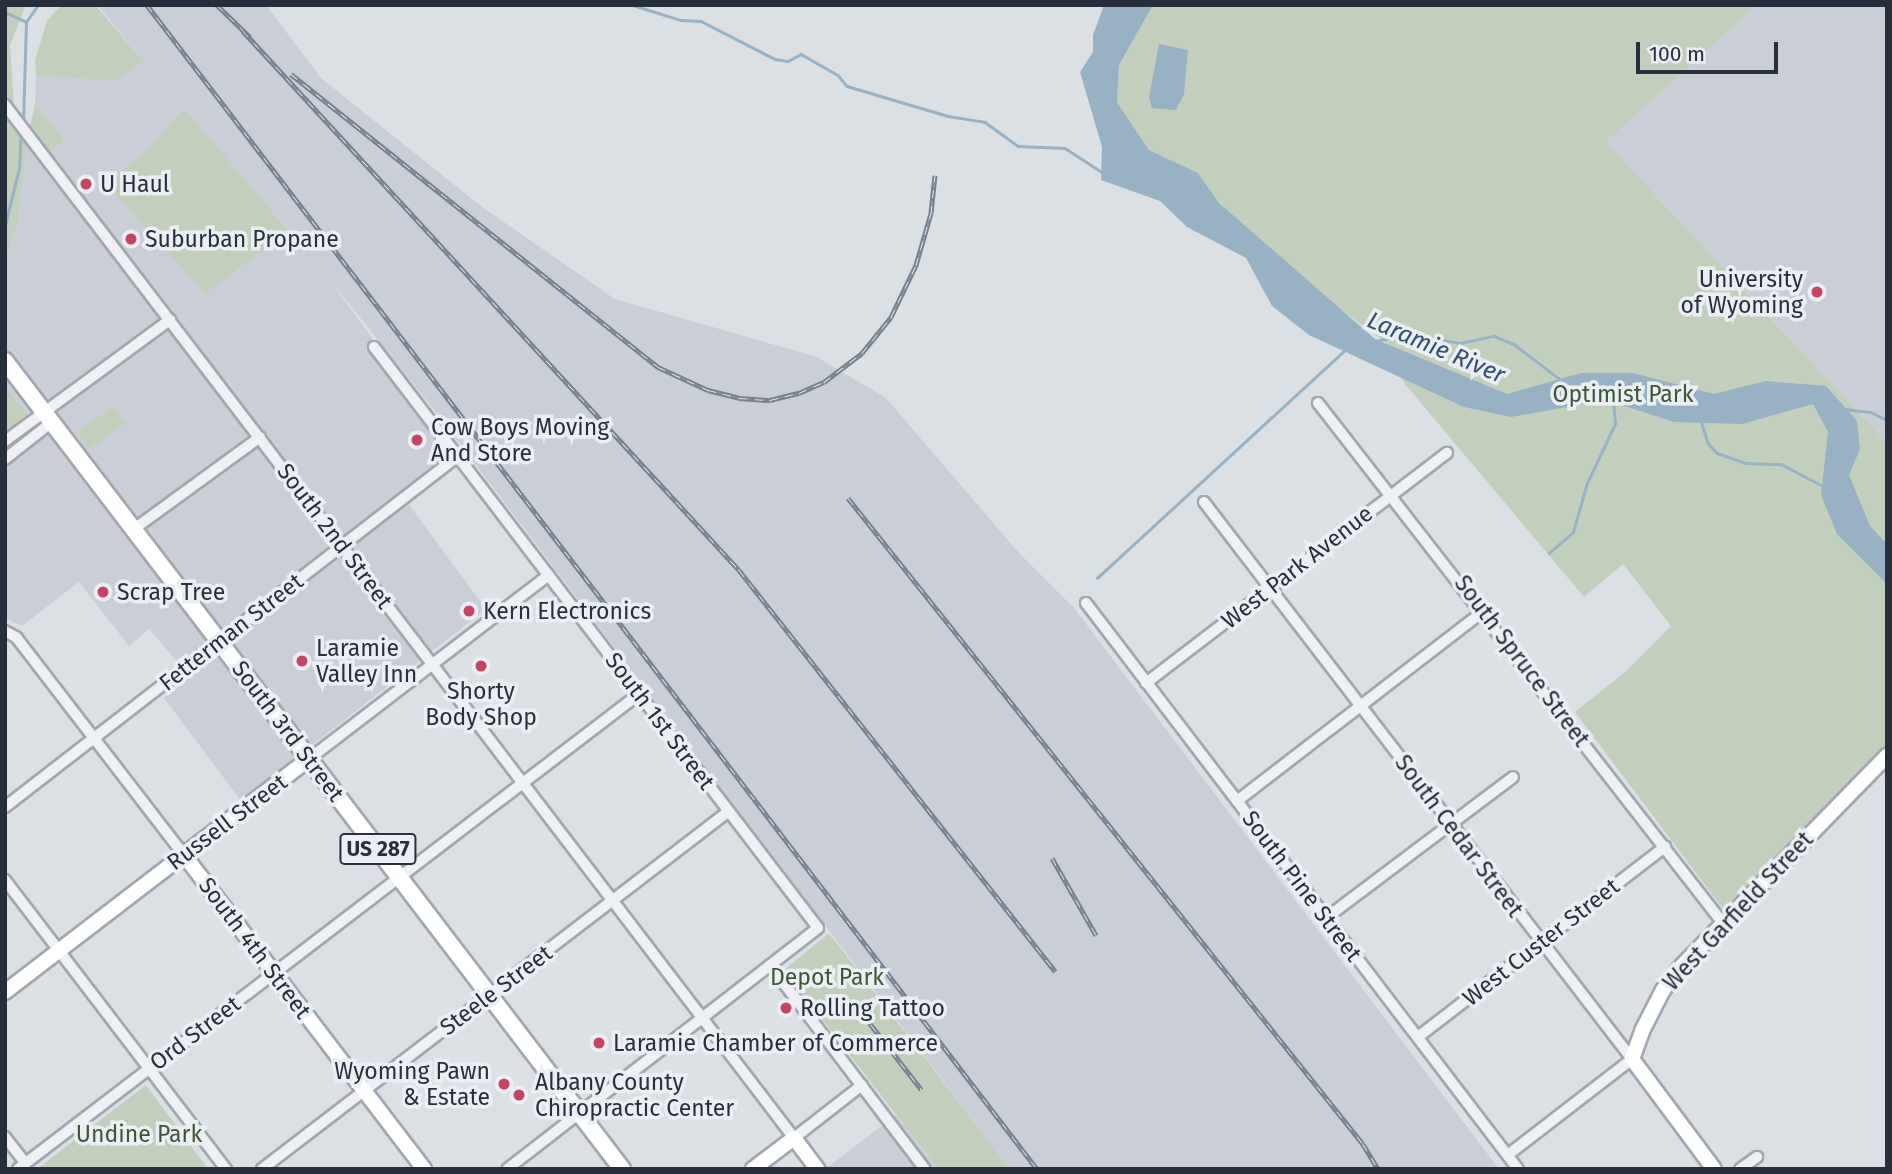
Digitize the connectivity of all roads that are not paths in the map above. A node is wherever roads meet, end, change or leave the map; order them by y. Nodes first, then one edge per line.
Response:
1 (7, 106) edge
2 (170, 320) junction
3 (374, 347) dead end
4 (5, 361) edge
5 (1318, 403) dead end
6 (48, 417) junction
7 (260, 437) junction
8 (5, 440) edge
9 (1447, 453) dead end
10 (458, 456) junction
11 (5, 459) edge
12 (1393, 493) junction
13 (1204, 502) dead end
14 (134, 529) junction
15 (342, 545) junction
16 (549, 575) junction
17 (1269, 589) junction
18 (1086, 603) dead end
19 (1484, 611) junction
20 (5, 631) edge
21 (219, 641) junction
22 (433, 664) junction
23 (1146, 682) junction
24 (639, 694) junction
25 (1360, 707) junction
26 (95, 738) junction
27 (1887, 756) edge
28 (309, 759) junction
29 (1513, 777) dead end
30 (523, 783) junction
31 (1237, 801) junction
32 (5, 807) edge
33 (729, 811) junction
34 (1450, 823) junction
35 (1665, 847) junction
36 (184, 855) junction
37 (399, 877) junction
38 (5, 880) edge
39 (613, 900) junction
40 (1326, 918) junction
41 (1722, 922) junction
42 (1540, 943) junction
43 (59, 951) junction
44 (770, 965) junction
45 (274, 973) junction
46 (5, 992) edge
47 (489, 995) junction
48 (702, 1018) junction
49 (1418, 1037) junction
50 (1632, 1059) junction
51 (149, 1069) junction
52 (862, 1086) junction
53 (364, 1091) junction
54 (579, 1113) junction
55 (5, 1137) edge
56 (794, 1138) junction
57 (1508, 1155) junction
58 (1756, 1157) dead end
59 (22, 1166) edge
60 (226, 1169) edge
61 (262, 1169) edge
62 (424, 1169) edge
63 (507, 1169) edge
64 (622, 1169) edge
65 (753, 1169) edge
66 (817, 1169) edge
67 (925, 1169) edge
68 (1518, 1169) edge
69 (1714, 1169) edge
70 (1740, 1169) edge

1 - 2 street, South 2nd Street
2 - 6 street
2 - 7 street, South 2nd Street
3 - 10 street, South 1st Street
4 - 6 main road, South 3rd Street / US 287
5 - 12 street, South Spruce Street
6 - 8 street
6 - 11 street
6 - 14 main road, South 3rd Street / US 287
7 - 14 street
7 - 15 street, South 2nd Street
9 - 12 street, West Park Avenue
10 - 15 street, Fetterman Street
10 - 16 street, South 1st Street
12 - 17 street, West Park Avenue
12 - 19 street, South Spruce Street
13 - 17 street, South Cedar Street
14 - 21 main road, South 3rd Street / US 287
15 - 21 street, Fetterman Street
15 - 22 street, South 2nd Street
16 - 22 street, Russell Street
16 - 24 street, South 1st Street
17 - 23 street, West Park Avenue
17 - 25 street, South Cedar Street
18 - 23 street, South Pine Street
19 - 25 street
19 - 35 street, South Spruce Street
20 - 26 street, South 4th Street
21 - 26 street, Fetterman Street
21 - 28 main road, South 3rd Street / US 287
22 - 28 street, Russell Street
22 - 30 street, South 2nd Street
23 - 31 street, South Pine Street
24 - 30 street, Ord Street
24 - 33 street, South 1st Street
25 - 31 street
25 - 34 street, South Cedar Street
26 - 32 street, Fetterman Street
26 - 36 street, South 4th Street
27 - 41 street, West Garfield Street
28 - 36 street, Russell Street
28 - 37 main road, South 3rd Street / US 287
29 - 34 street
30 - 37 street, Ord Street
30 - 39 street, South 2nd Street
31 - 40 street, South Pine Street
33 - 39 street, Steele Street
33 - 44 street, South 1st Street
34 - 40 street
34 - 42 street, South Cedar Street
35 - 41 street, South Spruce Street
35 - 42 street, West Custer Street
36 - 43 street, Russell Street
36 - 45 street, South 4th Street
37 - 45 street, Ord Street
37 - 47 main road, South 3rd Street / US 287
38 - 43 street
39 - 47 street, Steele Street
39 - 48 street, South 2nd Street
40 - 49 street, South Pine Street
41 - 50 street, West Garfield Street
42 - 49 street, West Custer Street
42 - 50 street, South Cedar Street
43 - 46 street, Russell Street
43 - 51 street
44 - 48 street
44 - 52 street
45 - 51 street, Ord Street
45 - 53 street, South 4th Street
47 - 53 street, Steele Street
47 - 54 main road, South 3rd Street / US 287
48 - 54 street
48 - 56 street, South 2nd Street
49 - 57 street, South Pine Street
50 - 57 street, West Garfield Street
50 - 69 street, South Cedar Street
51 - 59 street, Ord Street
51 - 60 street
52 - 56 street
52 - 67 street
53 - 61 street, Steele Street
53 - 62 street, South 4th Street
54 - 63 street
54 - 64 main road, South 3rd Street / US 287
55 - 59 street
56 - 65 street
56 - 66 street, South 2nd Street
57 - 68 street, South Pine Street
58 - 70 street

